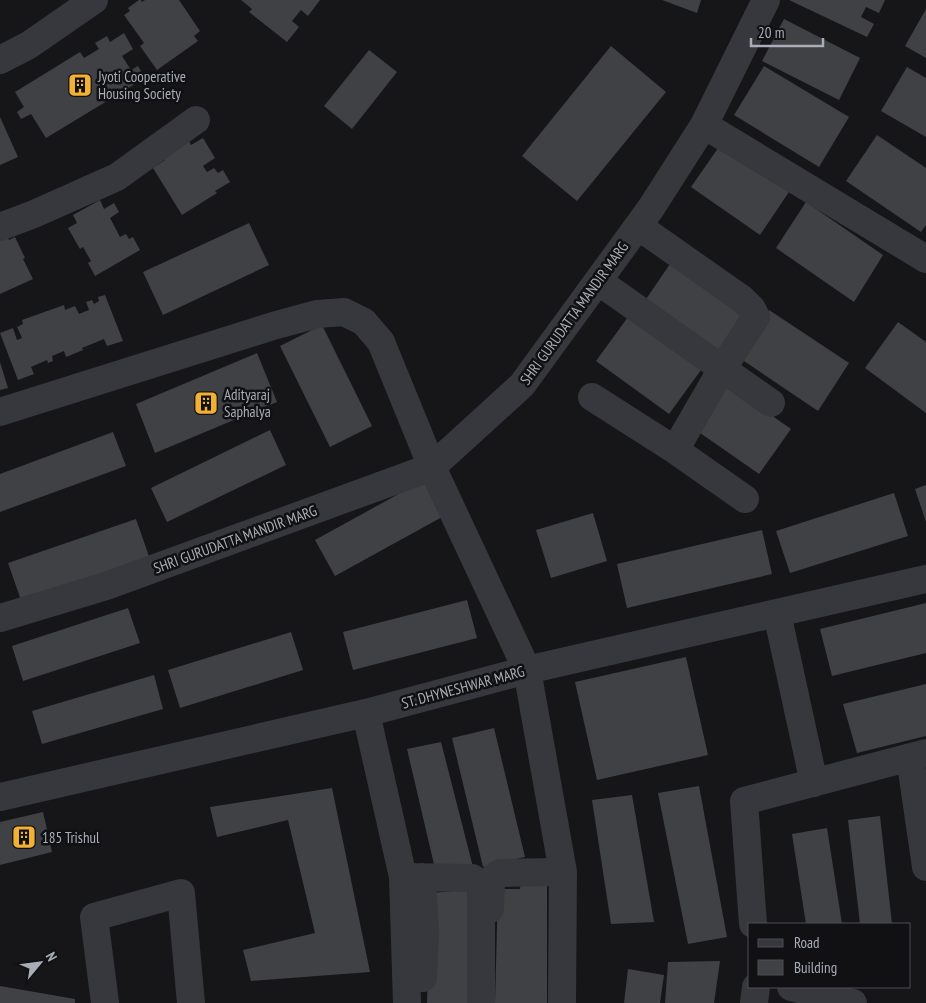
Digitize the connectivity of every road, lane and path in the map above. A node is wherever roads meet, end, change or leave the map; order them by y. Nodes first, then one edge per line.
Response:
1 (94, 0) edge
2 (766, 0) edge
3 (0, 60) edge
4 (196, 120) dead end
5 (704, 125) junction
6 (638, 226) junction
7 (0, 227) edge
8 (926, 259) edge
9 (598, 281) junction
10 (722, 369) junction
11 (592, 397) dead end
12 (771, 403) dead end
13 (0, 412) edge
14 (675, 450) junction
15 (432, 467) junction
16 (745, 499) dead end
17 (926, 579) edge
18 (777, 613) junction
19 (0, 618) edge
20 (527, 670) junction
21 (366, 713) junction
22 (918, 755) edge
23 (814, 783) junction
24 (0, 797) edge
25 (926, 867) edge
26 (557, 873) junction
27 (413, 877) junction
28 (753, 923) edge
29 (756, 988) edge
30 (795, 988) edge
31 (105, 1003) edge
32 (192, 1003) edge
33 (407, 1003) edge
34 (422, 1003) edge
35 (481, 1003) edge
36 (487, 1003) edge
37 (550, 1003) edge
38 (562, 1003) edge
39 (754, 1003) edge
40 (853, 1003) edge

1 - 3 street
2 - 5 street, SHRI GURUDATTA MANDIR MARG
4 - 7 street
5 - 6 street, SHRI GURUDATTA MANDIR MARG
5 - 8 street
6 - 9 street, SHRI GURUDATTA MANDIR MARG
6 - 10 street
9 - 10 street
9 - 15 street, SHRI GURUDATTA MANDIR MARG
10 - 12 street
10 - 14 street
11 - 14 street
13 - 15 street
14 - 16 street
15 - 19 street, SHRI GURUDATTA MANDIR MARG
15 - 20 street
17 - 18 street, ST. DHYNESHWAR MARG
18 - 20 street, ST. DHYNESHWAR MARG
18 - 23 street
20 - 21 street, ST. DHYNESHWAR MARG
20 - 26 street
21 - 24 street, ST. DHYNESHWAR MARG
21 - 27 street
22 - 23 street
22 - 25 street
23 - 28 street
26 - 36 street
26 - 37 street
26 - 38 street
27 - 33 street
27 - 34 street
27 - 35 street
29 - 39 street
30 - 40 street
31 - 32 street

